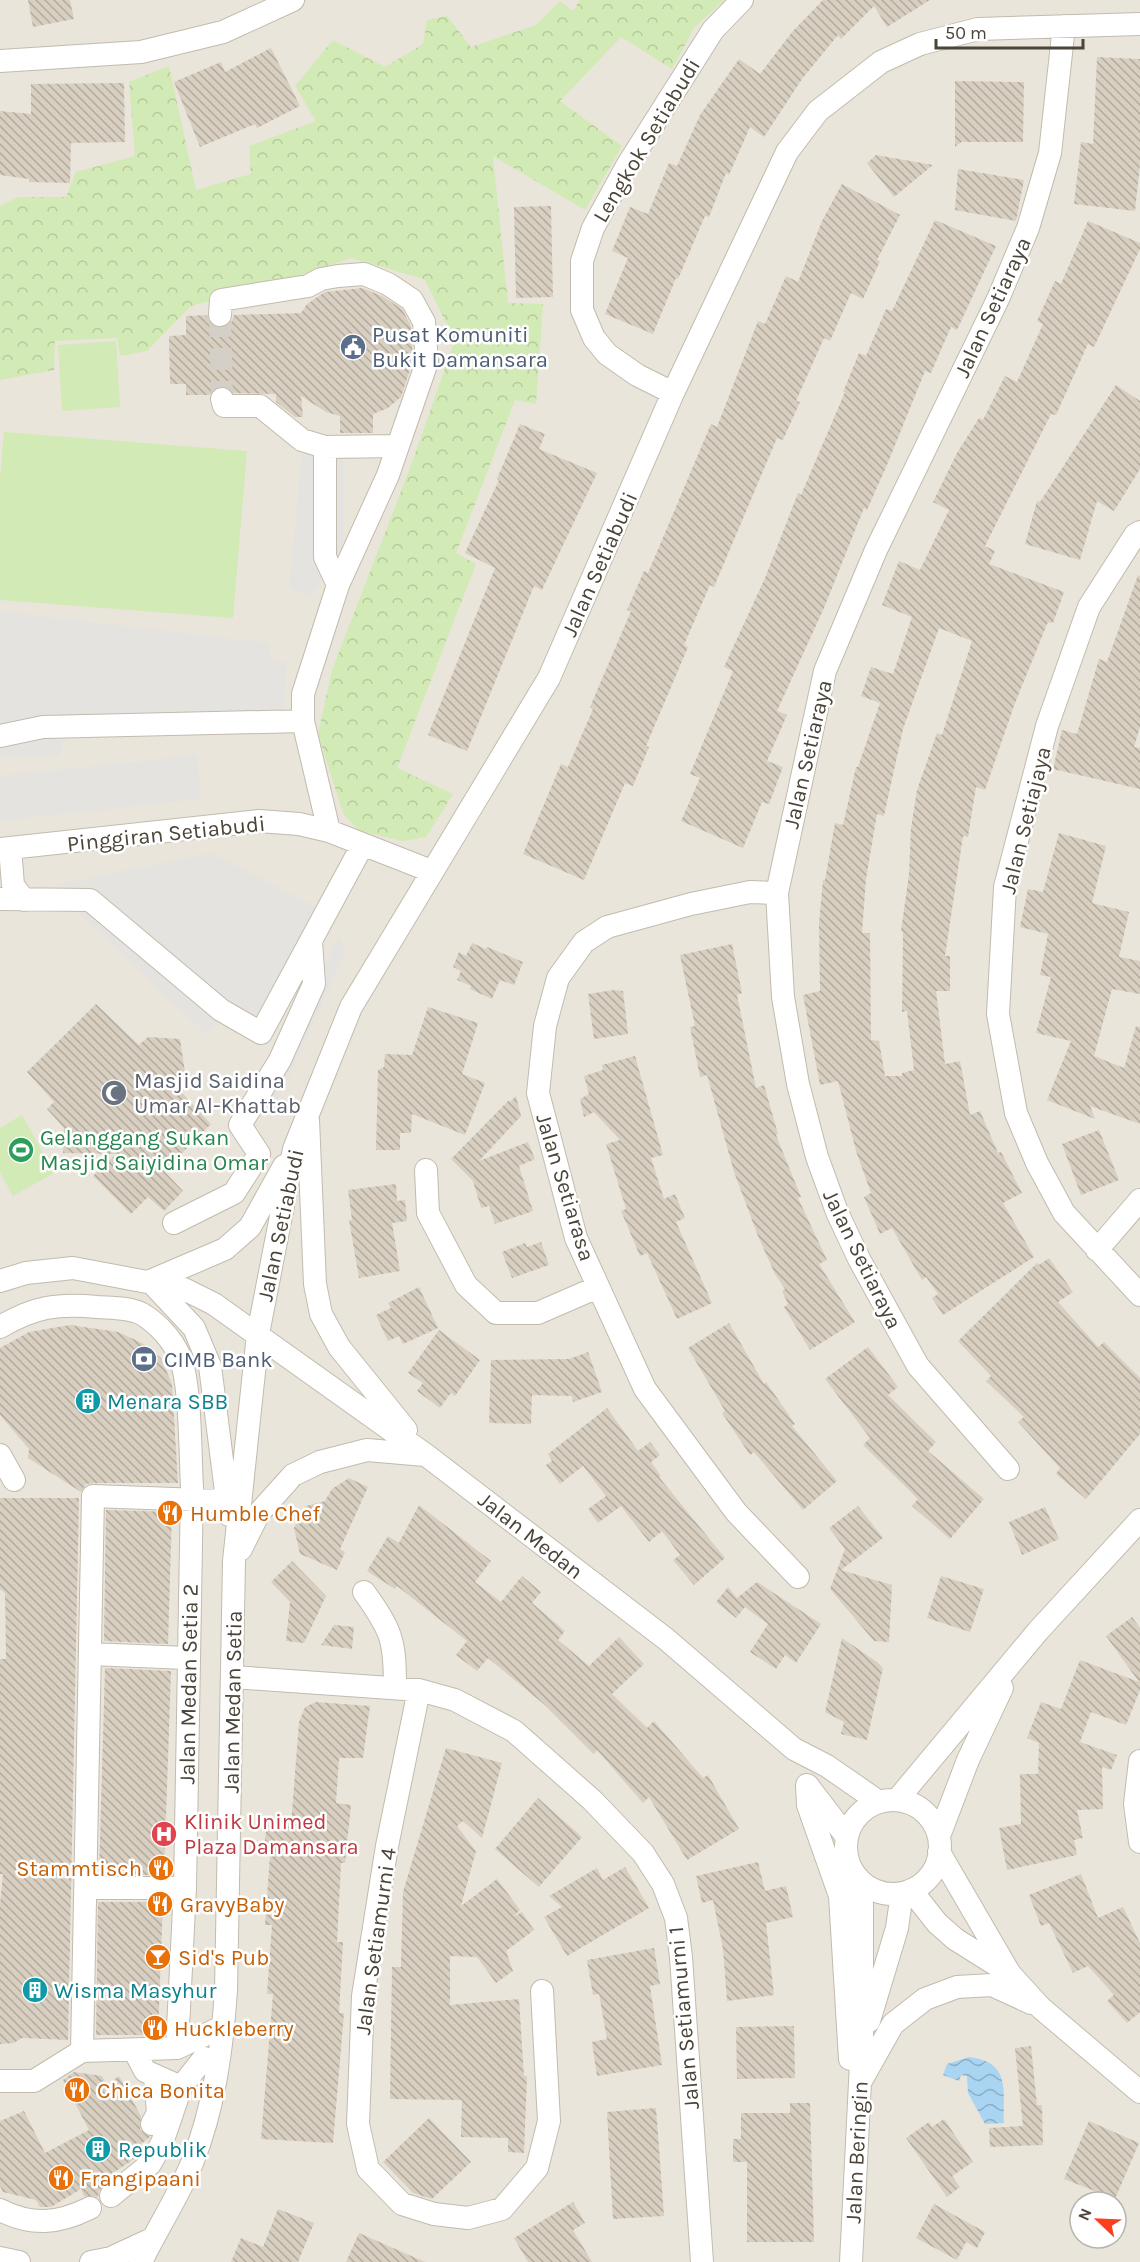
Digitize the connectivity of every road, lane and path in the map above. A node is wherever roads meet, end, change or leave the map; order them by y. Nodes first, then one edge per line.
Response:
1 (293, 0) edge
2 (742, 0) edge
3 (1140, 24) edge
4 (1065, 26) junction
5 (0, 62) edge
6 (220, 315) tunnel mouth
7 (674, 393) junction
8 (222, 399) dead end
9 (398, 446) junction
10 (325, 447) junction
11 (1140, 532) edge
12 (338, 585) junction
13 (303, 721) junction
14 (0, 736) edge
15 (329, 831) junction
16 (362, 846) junction
17 (5, 849) edge
18 (431, 871) junction
19 (777, 892) junction
20 (0, 899) edge
21 (24, 900) junction
22 (311, 941) junction
23 (307, 1115) junction
24 (294, 1149) junction
25 (426, 1170) dead end
26 (1140, 1200) edge
27 (174, 1223) dead end
28 (1097, 1250) junction
29 (0, 1281) edge
30 (150, 1281) junction
31 (598, 1287) junction
32 (1140, 1295) edge
33 (0, 1327) edge
34 (258, 1334) junction
35 (426, 1455) junction
36 (0, 1457) edge
37 (1008, 1469) dead end
38 (15, 1480) dead end
39 (191, 1500) junction
40 (227, 1501) junction
41 (1140, 1520) edge
42 (234, 1561) junction
43 (798, 1577) dead end
44 (364, 1593) dead end
45 (90, 1654) junction
46 (187, 1658) junction
47 (1014, 1661) junction
48 (234, 1677) junction
49 (395, 1688) junction
50 (419, 1690) junction
51 (794, 1749) junction
52 (1140, 1761) edge
53 (807, 1785) junction
54 (888, 1801) junction
55 (847, 1837) junction
56 (1140, 1842) edge
57 (939, 1844) junction
58 (856, 1876) junction
59 (86, 1888) junction
60 (185, 1888) junction
61 (907, 1892) junction
62 (1010, 1974) junction
63 (542, 1991) dead end
64 (1041, 2008) junction
65 (224, 2026) junction
66 (862, 2042) junction
67 (177, 2048) junction
68 (134, 2050) junction
69 (82, 2051) junction
70 (211, 2062) junction
71 (154, 2076) junction
72 (0, 2081) edge
73 (860, 2083) junction
74 (181, 2087) junction
75 (1140, 2092) edge
76 (152, 2124) dead end
77 (111, 2196) dead end
78 (90, 2208) dead end
79 (0, 2210) edge
80 (152, 2238) junction
81 (0, 2258) edge
82 (19, 2262) edge
83 (91, 2262) edge
84 (141, 2262) edge
85 (702, 2262) edge
86 (851, 2262) edge

1 - 5 street
2 - 7 street, Lengkok Setiabudi
3 - 4 street, Jalan Setiabudi
4 - 7 street, Jalan Setiabudi
4 - 19 street, Jalan Setiaraya
6 - 9 street
7 - 18 street, Jalan Setiabudi
8 - 10 street
9 - 10 street
9 - 12 street
10 - 12 street
11 - 28 street, Jalan Setiajaya
12 - 13 street
13 - 14 street
13 - 15 street
15 - 16 street, Pinggiran Setiabudi
15 - 17 street, Pinggiran Setiabudi
16 - 18 street, Pinggiran Setiabudi
16 - 22 street
17 - 21 street
18 - 23 street, Jalan Setiabudi
19 - 31 street, Jalan Setiarasa
19 - 37 street, Jalan Setiaraya
20 - 21 street
21 - 22 street
22 - 27 street
23 - 24 street, Jalan Setiabudi
23 - 35 street
24 - 30 street
24 - 34 street, Jalan Setiabudi
25 - 31 street
26 - 28 street
28 - 32 street, Jalan Setiajaya
29 - 30 street, Jalan Medan
30 - 34 street, Jalan Medan
30 - 40 street
31 - 43 street, Jalan Setiarasa
33 - 39 street, Jalan Medan Setia 2
34 - 35 street, Jalan Medan
34 - 42 street, Jalan Medan Setia
35 - 42 street
35 - 51 street, Jalan Medan
36 - 38 street
39 - 40 street
39 - 45 street
39 - 46 street, Jalan Medan Setia 2
40 - 42 street
41 - 47 street
42 - 48 street, Jalan Medan Setia
44 - 49 street
45 - 46 street
45 - 59 street
46 - 60 street, Jalan Medan Setia 2
47 - 54 street
47 - 57 street
48 - 49 street, Jalan Setiamurni 1
48 - 65 street, Jalan Medan Setia
49 - 50 street, Jalan Setiamurni 1
50 - 63 street, Jalan Setiamurni 4
50 - 85 street, Jalan Setiamurni 1
51 - 53 street, Jalan Medan
51 - 54 street, Jalan Medan
52 - 56 street
53 - 55 street, Jalan Medan
53 - 73 street
54 - 55 street
54 - 57 street
55 - 58 street
57 - 61 street
57 - 62 street
58 - 61 street
58 - 66 street, Jalan Beringin
59 - 60 street
59 - 69 street
60 - 67 street, Jalan Medan Setia 2
61 - 62 street
61 - 66 street, Jalan Beringin
62 - 64 street
64 - 73 street
64 - 75 street
65 - 67 street
65 - 70 street, Jalan Medan Setia
66 - 73 street, Jalan Beringin
67 - 68 street
67 - 70 street
68 - 69 street
68 - 71 street
69 - 72 street
70 - 74 street
70 - 80 street, Jalan Medan Setia
71 - 74 street
71 - 76 street
73 - 86 street, Jalan Beringin
74 - 77 street
78 - 79 street
80 - 83 street
80 - 84 street, Jalan Medan Setia
81 - 82 street

